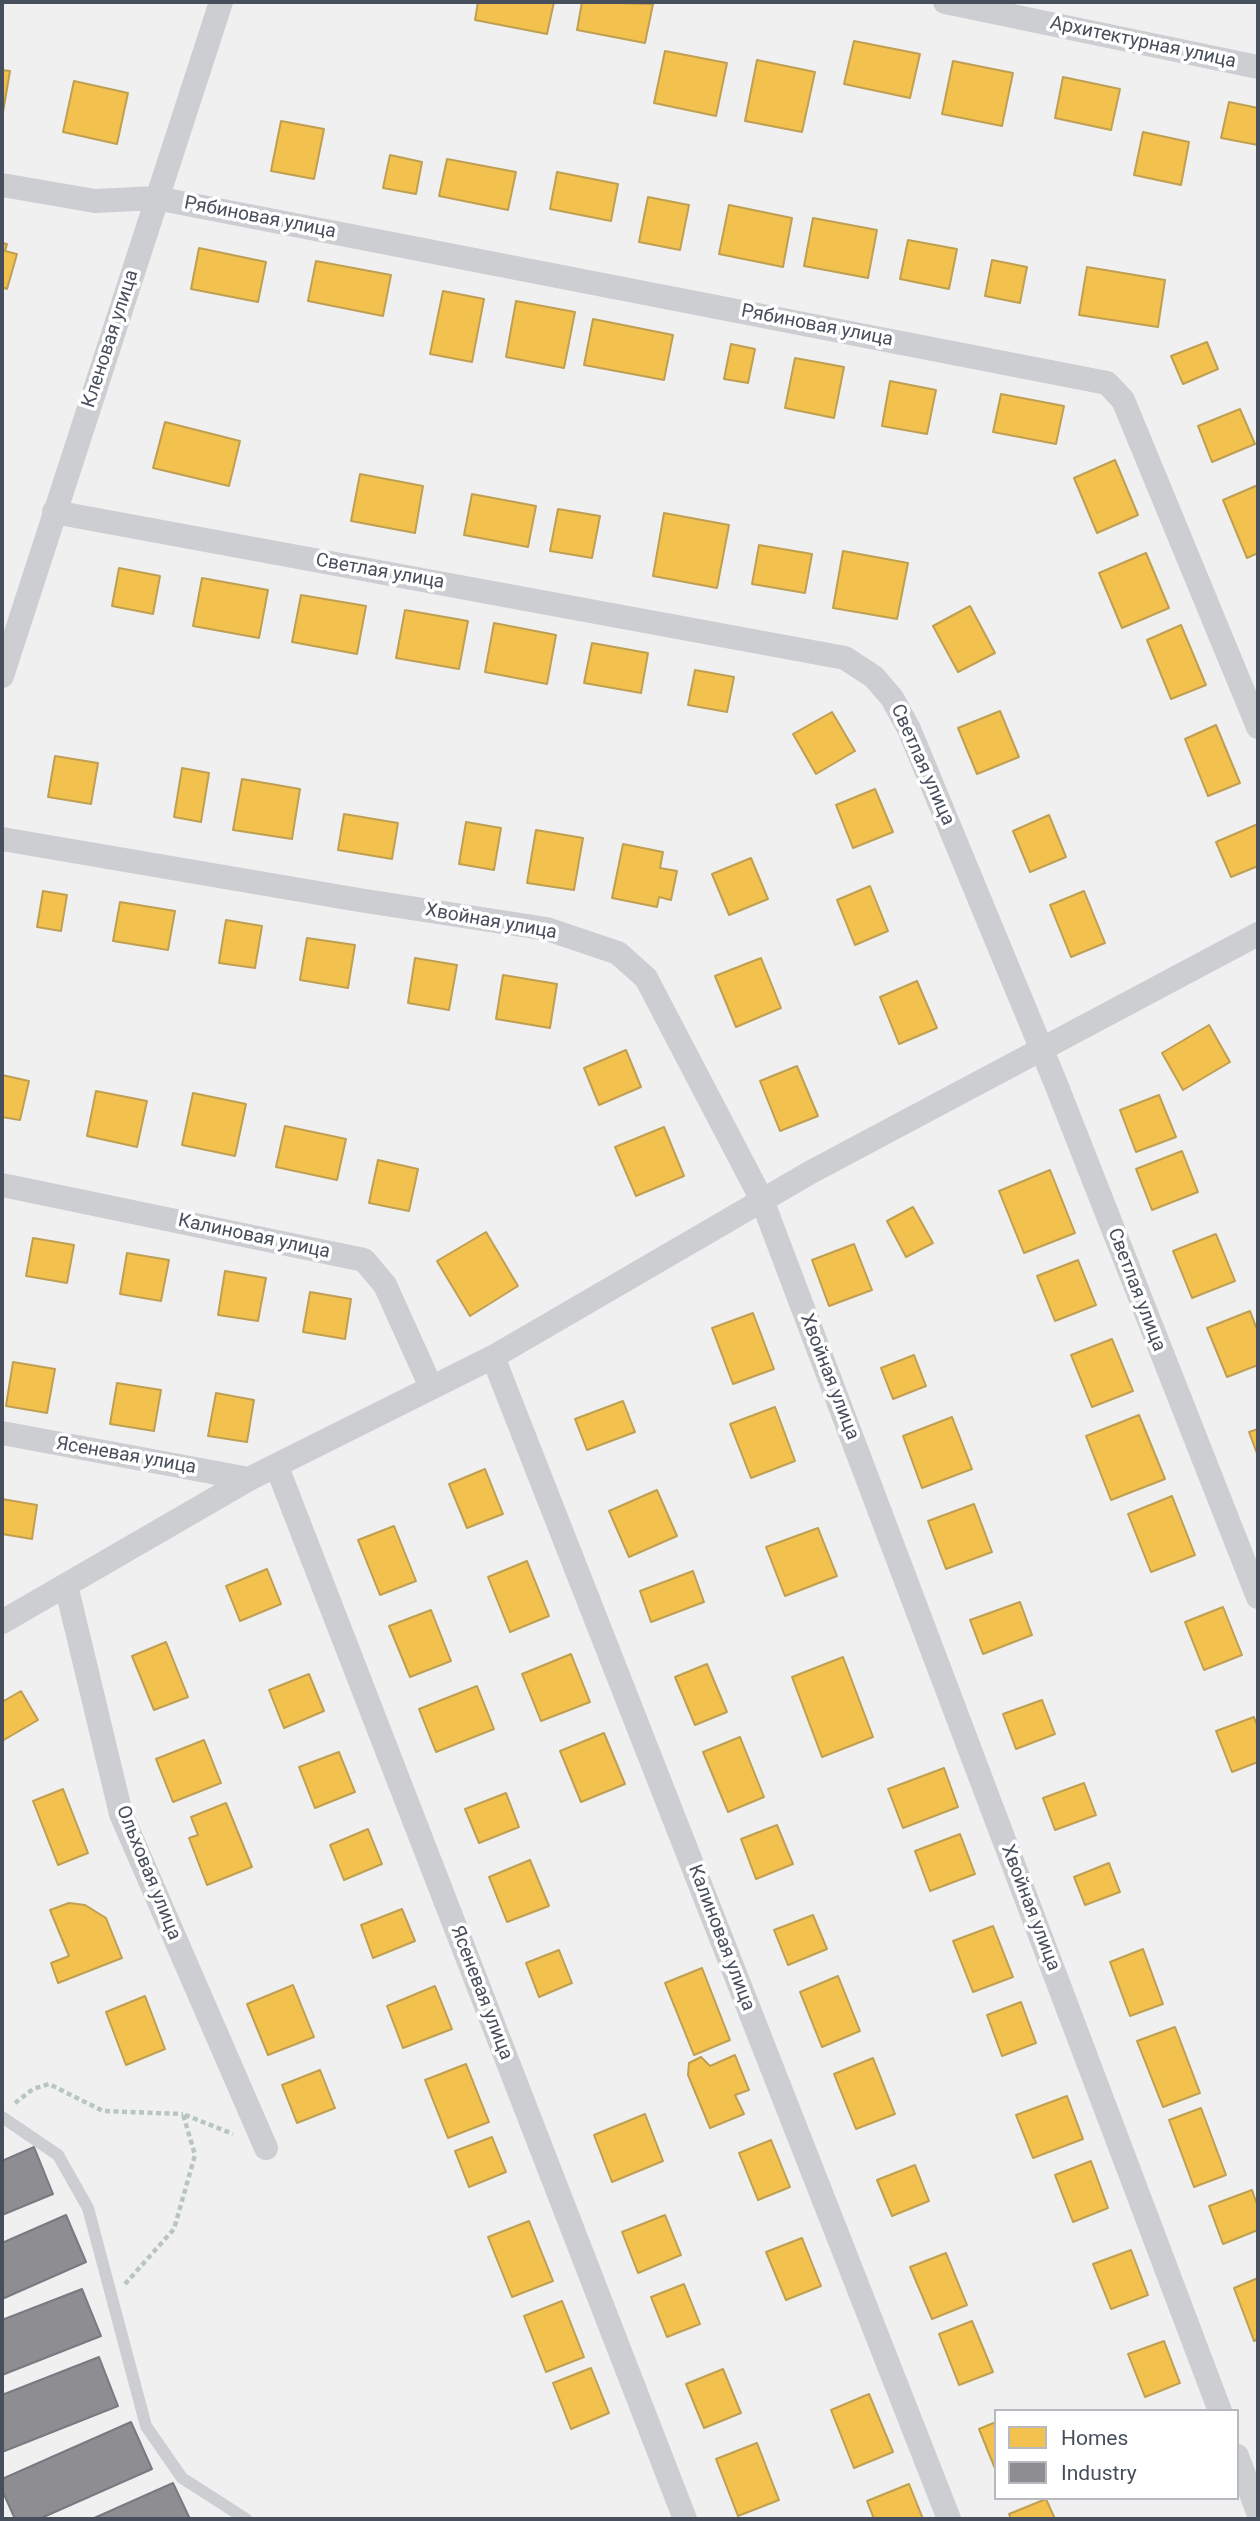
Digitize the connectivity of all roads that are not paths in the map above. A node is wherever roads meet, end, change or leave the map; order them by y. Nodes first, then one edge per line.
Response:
1 (221, 2) edge
2 (945, 2) edge
3 (1011, 8) edge
4 (1258, 67) edge
5 (2, 185) edge
6 (156, 198) junction
7 (54, 512) junction
8 (3, 667) edge
9 (1258, 727) edge
10 (2, 839) edge
11 (1258, 934) edge
12 (1043, 1051) junction
13 (2, 1185) edge
14 (762, 1200) junction
15 (493, 1357) junction
16 (431, 1387) junction
17 (2, 1433) edge
18 (277, 1467) junction
19 (250, 1479) junction
20 (66, 1585) junction
21 (1258, 1597) edge
22 (2, 1622) edge
23 (2, 2117) edge
24 (266, 2148) road end
25 (1219, 2409) edge
26 (1239, 2461) edge
27 (1258, 2512) edge
28 (246, 2519) edge
29 (685, 2519) edge
30 (949, 2519) edge

1 - 6 street, Кленовая улица
2 - 3 street, Архитектурная улица
3 - 4 street, Архитектурная улица
5 - 6 street, Рябиновая улица
6 - 7 street, Кленовая улица
6 - 9 street, Рябиновая улица
7 - 8 street, Кленовая улица
7 - 12 street, Светлая улица
10 - 14 street, Хвойная улица
11 - 12 street
12 - 14 street
12 - 21 street, Светлая улица
13 - 16 street, Калиновая улица
14 - 15 street
14 - 25 street, Хвойная улица
15 - 16 street
15 - 30 street, Калиновая улица
16 - 18 street
17 - 19 street, Ясеневая улица
18 - 19 street
18 - 29 street, Ясеневая улица
19 - 20 street
20 - 22 street
20 - 24 street, Ольховая улица
23 - 28 lane
26 - 27 street

